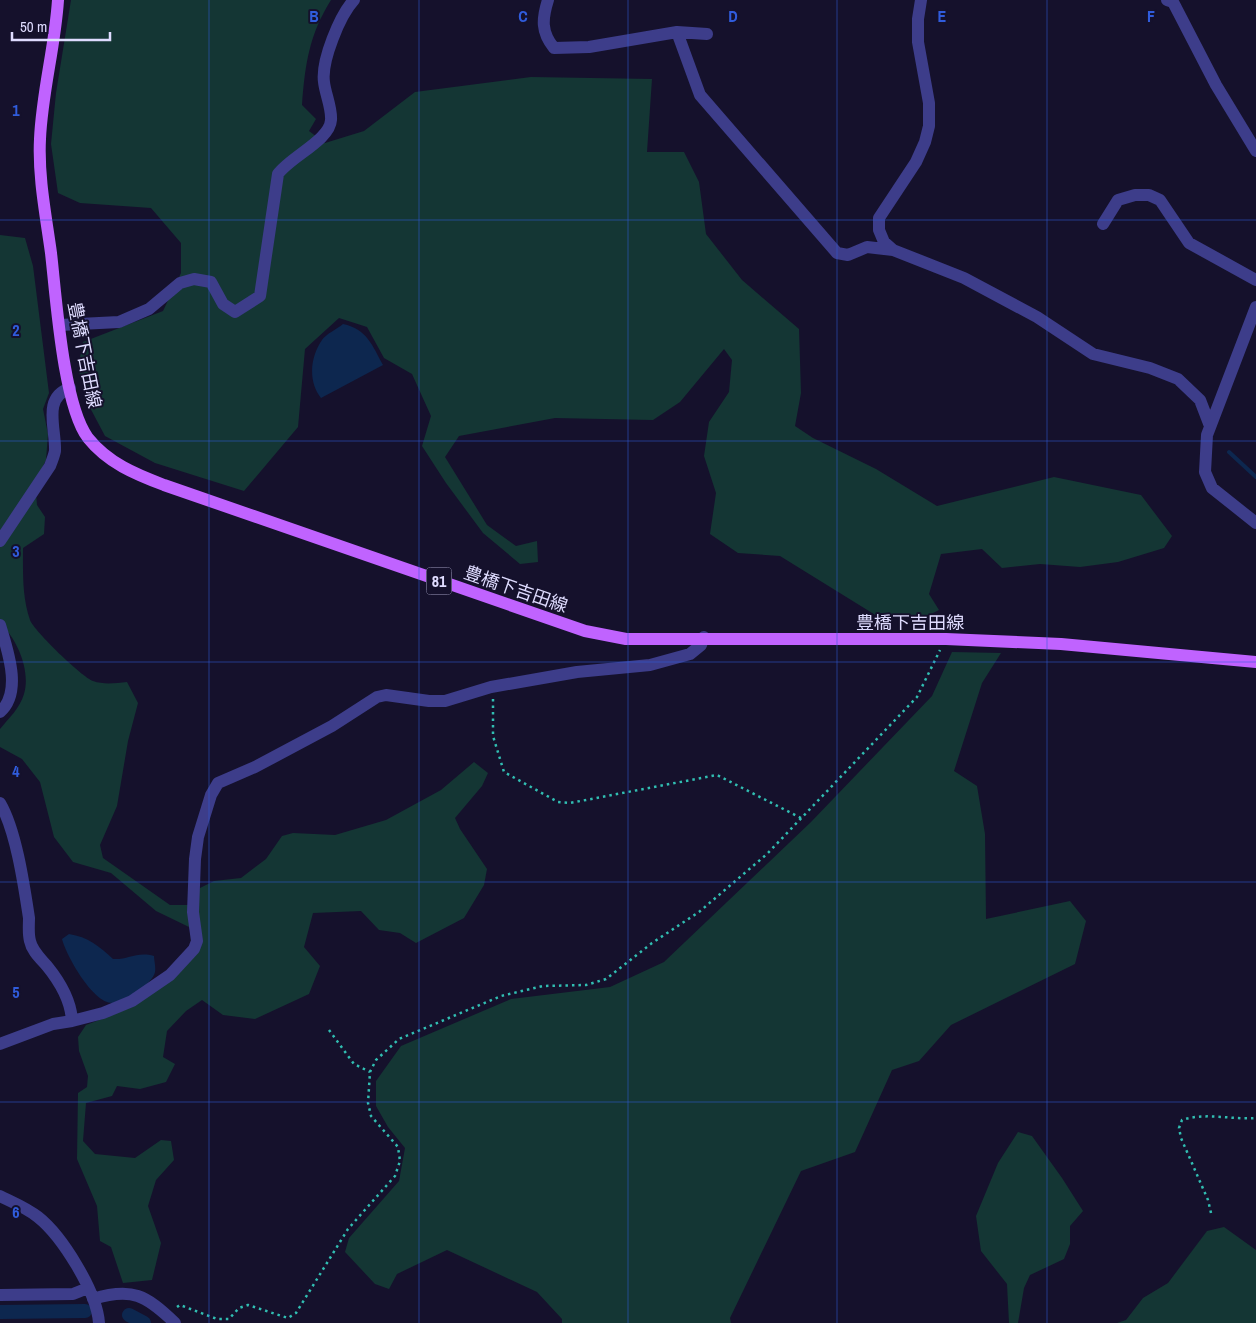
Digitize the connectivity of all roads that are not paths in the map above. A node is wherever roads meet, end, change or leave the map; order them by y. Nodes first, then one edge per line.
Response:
1 (58, 0) edge
2 (354, 0) edge
3 (548, 0) edge
4 (921, 0) edge
5 (1167, 0) edge
6 (677, 32) junction
7 (707, 34) dead end
8 (1256, 151) edge
9 (1103, 224) dead end
10 (894, 250) junction
11 (1256, 280) edge
12 (1256, 308) edge
13 (1252, 324) edge
14 (60, 325) junction
15 (70, 388) junction
16 (1210, 426) junction
17 (1256, 523) edge
18 (0, 541) edge
19 (0, 624) edge
20 (704, 637) junction
21 (1256, 662) edge
22 (0, 712) edge
23 (0, 803) edge
24 (72, 1021) junction
25 (0, 1044) edge
26 (0, 1196) edge
27 (90, 1293) junction
28 (0, 1295) edge
29 (99, 1323) edge
30 (175, 1323) edge

1 - 14 main road, 豊橋下吉田線 / 81
2 - 14 street
3 - 6 street
4 - 10 street
5 - 8 street
6 - 7 street
6 - 10 street
9 - 11 street
10 - 16 street
12 - 13 street
13 - 16 street
14 - 15 main road, 豊橋下吉田線 / 81
15 - 18 street
15 - 20 main road, 豊橋下吉田線 / 81
16 - 17 street
19 - 22 street
20 - 21 main road, 豊橋下吉田線 / 81
20 - 24 street
23 - 24 street
24 - 25 street
26 - 27 street
27 - 28 street
27 - 29 street
27 - 30 street

